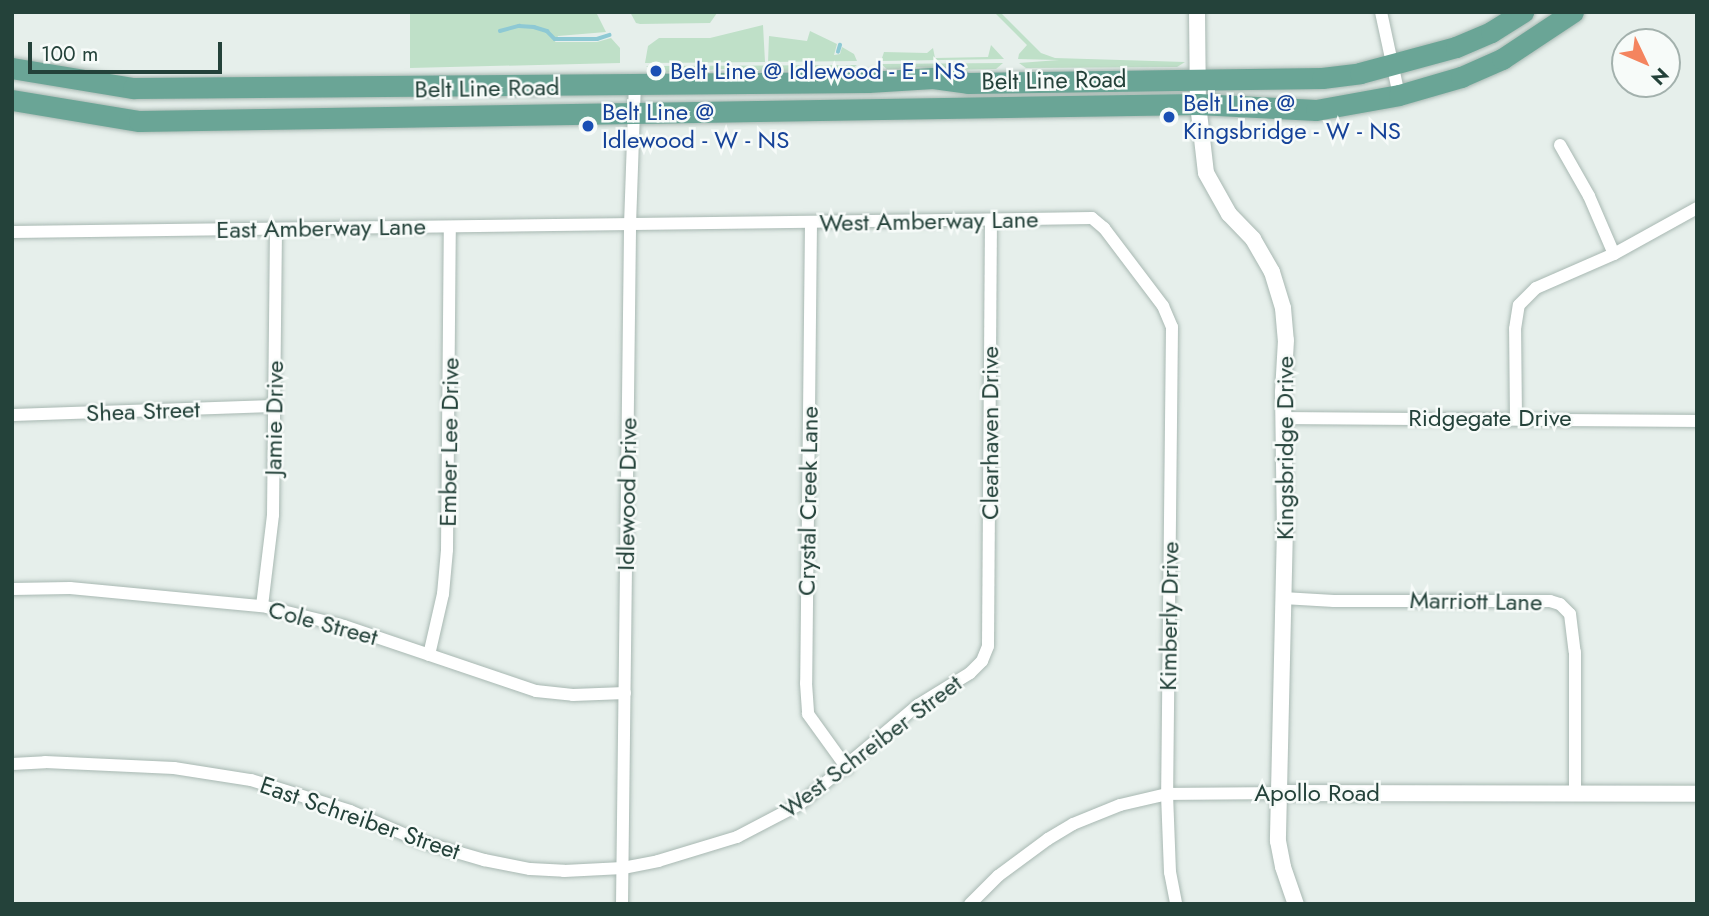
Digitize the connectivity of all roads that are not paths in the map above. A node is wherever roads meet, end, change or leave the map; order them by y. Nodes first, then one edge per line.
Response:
1 (1197, 12) edge
2 (1381, 12) edge
3 (1523, 12) edge
4 (1573, 12) edge
5 (1394, 65) junction
6 (12, 68) edge
7 (1198, 79) junction
8 (868, 82) junction
9 (635, 84) junction
10 (1399, 95) junction
11 (12, 100) edge
12 (1198, 104) junction
13 (636, 111) junction
14 (868, 111) junction
15 (1560, 145) dead end
16 (1697, 208) edge
17 (991, 220) junction
18 (811, 222) junction
19 (630, 225) junction
20 (450, 227) junction
21 (276, 229) junction
22 (12, 232) edge
23 (1614, 254) junction
24 (1172, 327) joint
25 (274, 406) junction
26 (12, 415) edge
27 (1283, 418) junction
28 (1516, 418) junction
29 (1697, 421) edge
30 (12, 589) edge
31 (1283, 598) junction
32 (262, 606) junction
33 (988, 646) joint
34 (429, 655) junction
35 (625, 693) junction
36 (12, 764) edge
37 (847, 768) junction
38 (1280, 793) junction
39 (1575, 793) junction
40 (1167, 794) junction
41 (1697, 794) edge
42 (622, 868) junction
43 (622, 904) edge
44 (970, 904) edge
45 (1177, 904) edge
46 (1296, 904) edge

1 - 7 street, Kingsbridge Drive
2 - 5 street
3 - 5 main road, Belt Line Road
4 - 10 main road, Belt Line Road
5 - 7 main road, Belt Line Road
5 - 10 street
6 - 9 main road, Belt Line Road
7 - 8 main road, Belt Line Road
7 - 12 street, Kingsbridge Drive
8 - 9 main road, Belt Line Road
8 - 14 main road
9 - 13 street, Idlewood Drive
10 - 12 main road, Belt Line Road
11 - 13 main road, Belt Line Road
12 - 14 main road, Belt Line Road
12 - 27 street, Kingsbridge Drive
13 - 14 main road, Belt Line Road
13 - 19 street, Idlewood Drive
15 - 23 street
16 - 23 street
17 - 18 street, West Amberway Lane
17 - 24 street, West Amberway Lane
17 - 33 street, Clearhaven Drive
18 - 19 street, West Amberway Lane
18 - 37 street, Crystal Creek Lane
19 - 20 street, East Amberway Lane
19 - 35 street, Idlewood Drive
20 - 21 street, East Amberway Lane
20 - 34 street, Ember Lee Drive
21 - 22 street, East Amberway Lane
21 - 25 street, Jamie Drive
23 - 28 street
24 - 40 street, Kimberly Drive
25 - 26 street, Shea Street
25 - 32 street, Jamie Drive
27 - 28 street, Ridgegate Drive
27 - 31 street, Kingsbridge Drive
28 - 29 street, Ridgegate Drive
30 - 32 street, Cole Street
31 - 38 street, Kingsbridge Drive
31 - 39 street, Marriott Lane
32 - 34 street, Cole Street
33 - 37 street, West Schreiber Street
34 - 35 street, Cole Street
35 - 42 street, Idlewood Drive
36 - 42 street, East Schreiber Street
37 - 42 street, West Schreiber Street
38 - 39 street, Apollo Road
38 - 40 street, Apollo Road
38 - 46 street, Kingsbridge Drive
39 - 41 street, Apollo Road
40 - 44 street, Apollo Road
40 - 45 street, Kimberly Drive
42 - 43 street, Idlewood Drive

